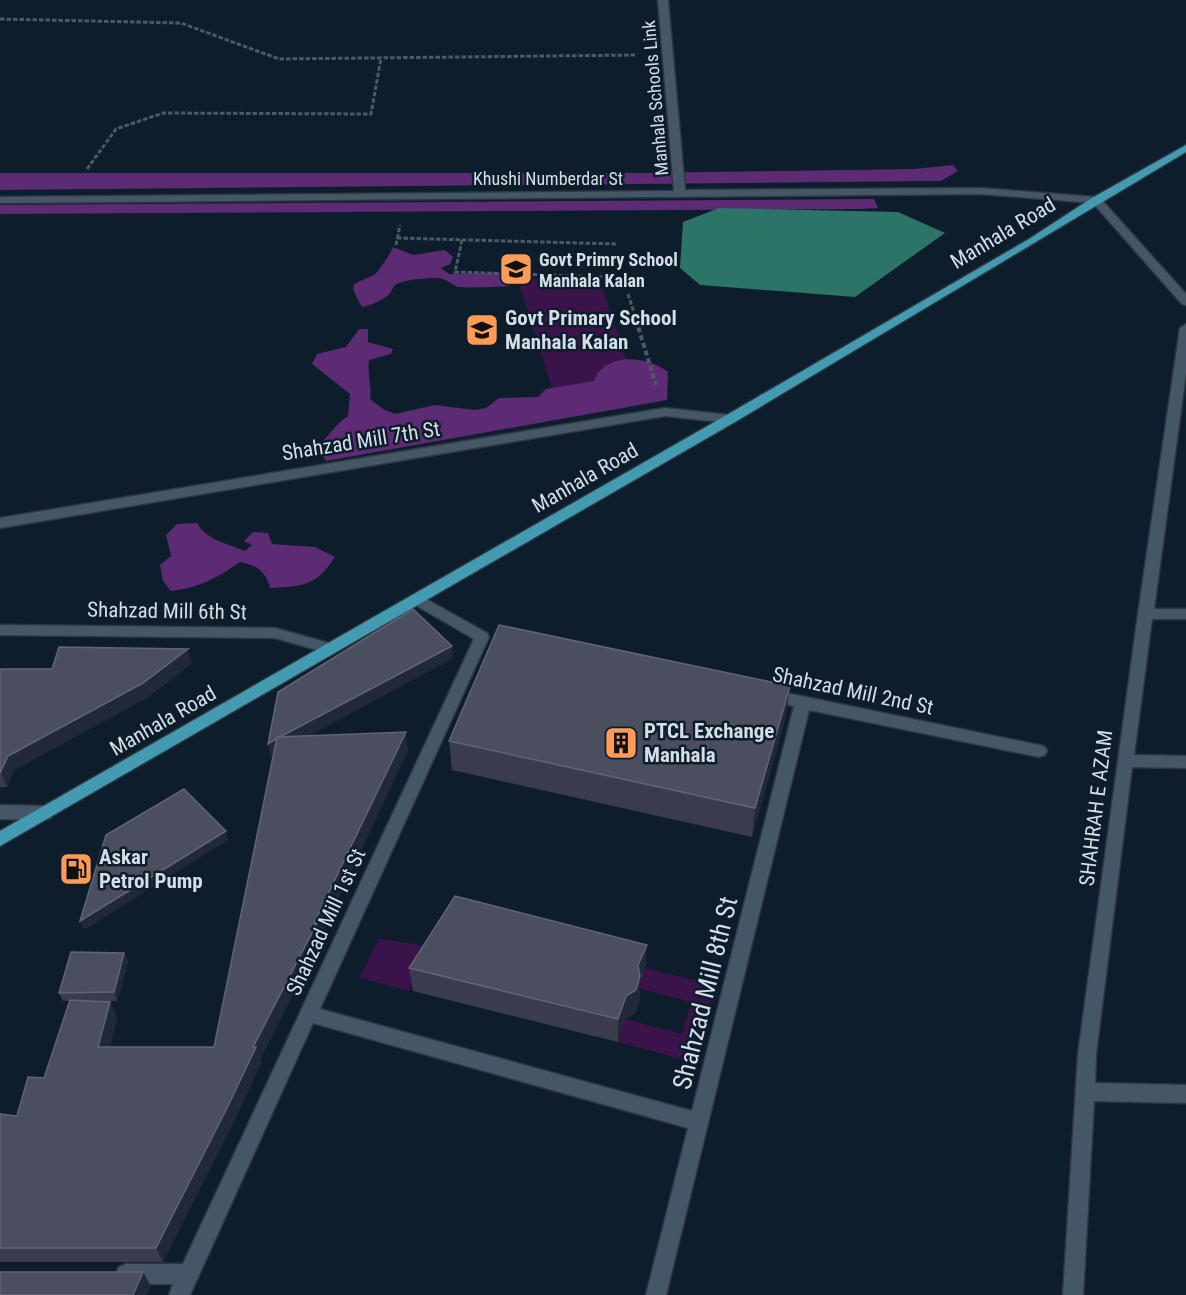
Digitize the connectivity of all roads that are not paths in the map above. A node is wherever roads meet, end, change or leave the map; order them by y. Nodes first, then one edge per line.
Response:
1 (663, 0) edge
2 (1186, 148) edge
3 (680, 194) junction
4 (0, 200) edge
5 (1096, 200) junction
6 (1186, 301) edge
7 (1186, 328) edge
8 (730, 419) junction
9 (0, 523) edge
10 (417, 599) junction
11 (1145, 614) junction
12 (1186, 614) edge
13 (0, 630) edge
14 (331, 649) junction
15 (746, 691) edge
16 (803, 703) junction
17 (1039, 751) dead end
18 (1125, 761) junction
19 (1186, 762) edge
20 (0, 812) edge
21 (45, 813) junction
22 (0, 838) edge
23 (309, 1014) junction
24 (1085, 1092) junction
25 (1186, 1094) edge
26 (699, 1122) junction
27 (106, 1274) edge
28 (189, 1274) junction
29 (179, 1295) edge
30 (656, 1295) edge
31 (1072, 1295) edge

1 - 3 street, Manhala Schools Link
2 - 5 main road, Manhala Road
3 - 4 street, Khushi Numberdar St
3 - 5 street, Khushi Numberdar St
5 - 6 street
5 - 8 main road, Manhala Road
7 - 11 street, SHAHRAH E AZAM
8 - 9 street, Shahzad Mill 7th St
8 - 10 main road, Manhala Road
10 - 14 main road, Manhala Road
10 - 23 street, Shahzad Mill 1st St
11 - 12 street
11 - 18 street, SHAHRAH E AZAM
13 - 14 street, Shahzad Mill 6th St
14 - 21 main road, Manhala Road
15 - 16 street, Shahzad Mill 2nd St
16 - 17 street, Shahzad Mill 2nd St
16 - 26 street, Shahzad Mill 8th St
18 - 19 street
18 - 24 street, SHAHRAH E AZAM
20 - 21 street
21 - 22 main road, Manhala Road
23 - 26 street
23 - 28 street, Shahzad Mill 1st St
24 - 25 street
24 - 31 street, SHAHRAH E AZAM
26 - 30 street, Shahzad Mill 8th St
27 - 28 street
28 - 29 street, Shahzad Mill 1st St

